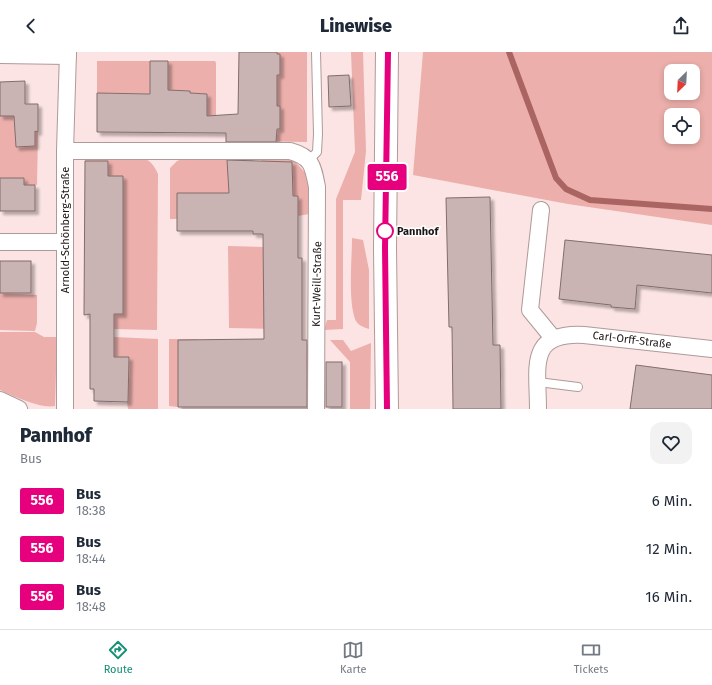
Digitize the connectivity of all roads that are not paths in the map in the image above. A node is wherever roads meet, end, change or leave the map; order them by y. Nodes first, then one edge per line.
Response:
1 (316, 52) edge
2 (388, 52) edge
3 (68, 54) edge
4 (0, 55) edge
5 (65, 151) junction
6 (311, 164) junction
7 (541, 210) dead end
8 (0, 242) edge
9 (65, 242) junction
10 (553, 338) junction
11 (712, 349) edge
12 (538, 382) junction
13 (578, 387) dead end
14 (0, 400) edge
15 (19, 409) edge
16 (64, 409) edge
17 (316, 409) edge
18 (387, 409) edge
19 (538, 409) edge

1 - 6 lane
2 - 18 main road
3 - 4 street
3 - 5 street, Arnold-Schönberg-Straße
5 - 6 street
5 - 9 street, Arnold-Schönberg-Straße
6 - 17 street, Kurt-Weill-Straße
7 - 10 street
8 - 9 street
9 - 16 street, Arnold-Schönberg-Straße
10 - 11 street, Carl-Orff-Straße
10 - 12 street
12 - 13 lane
12 - 19 street
14 - 15 street

